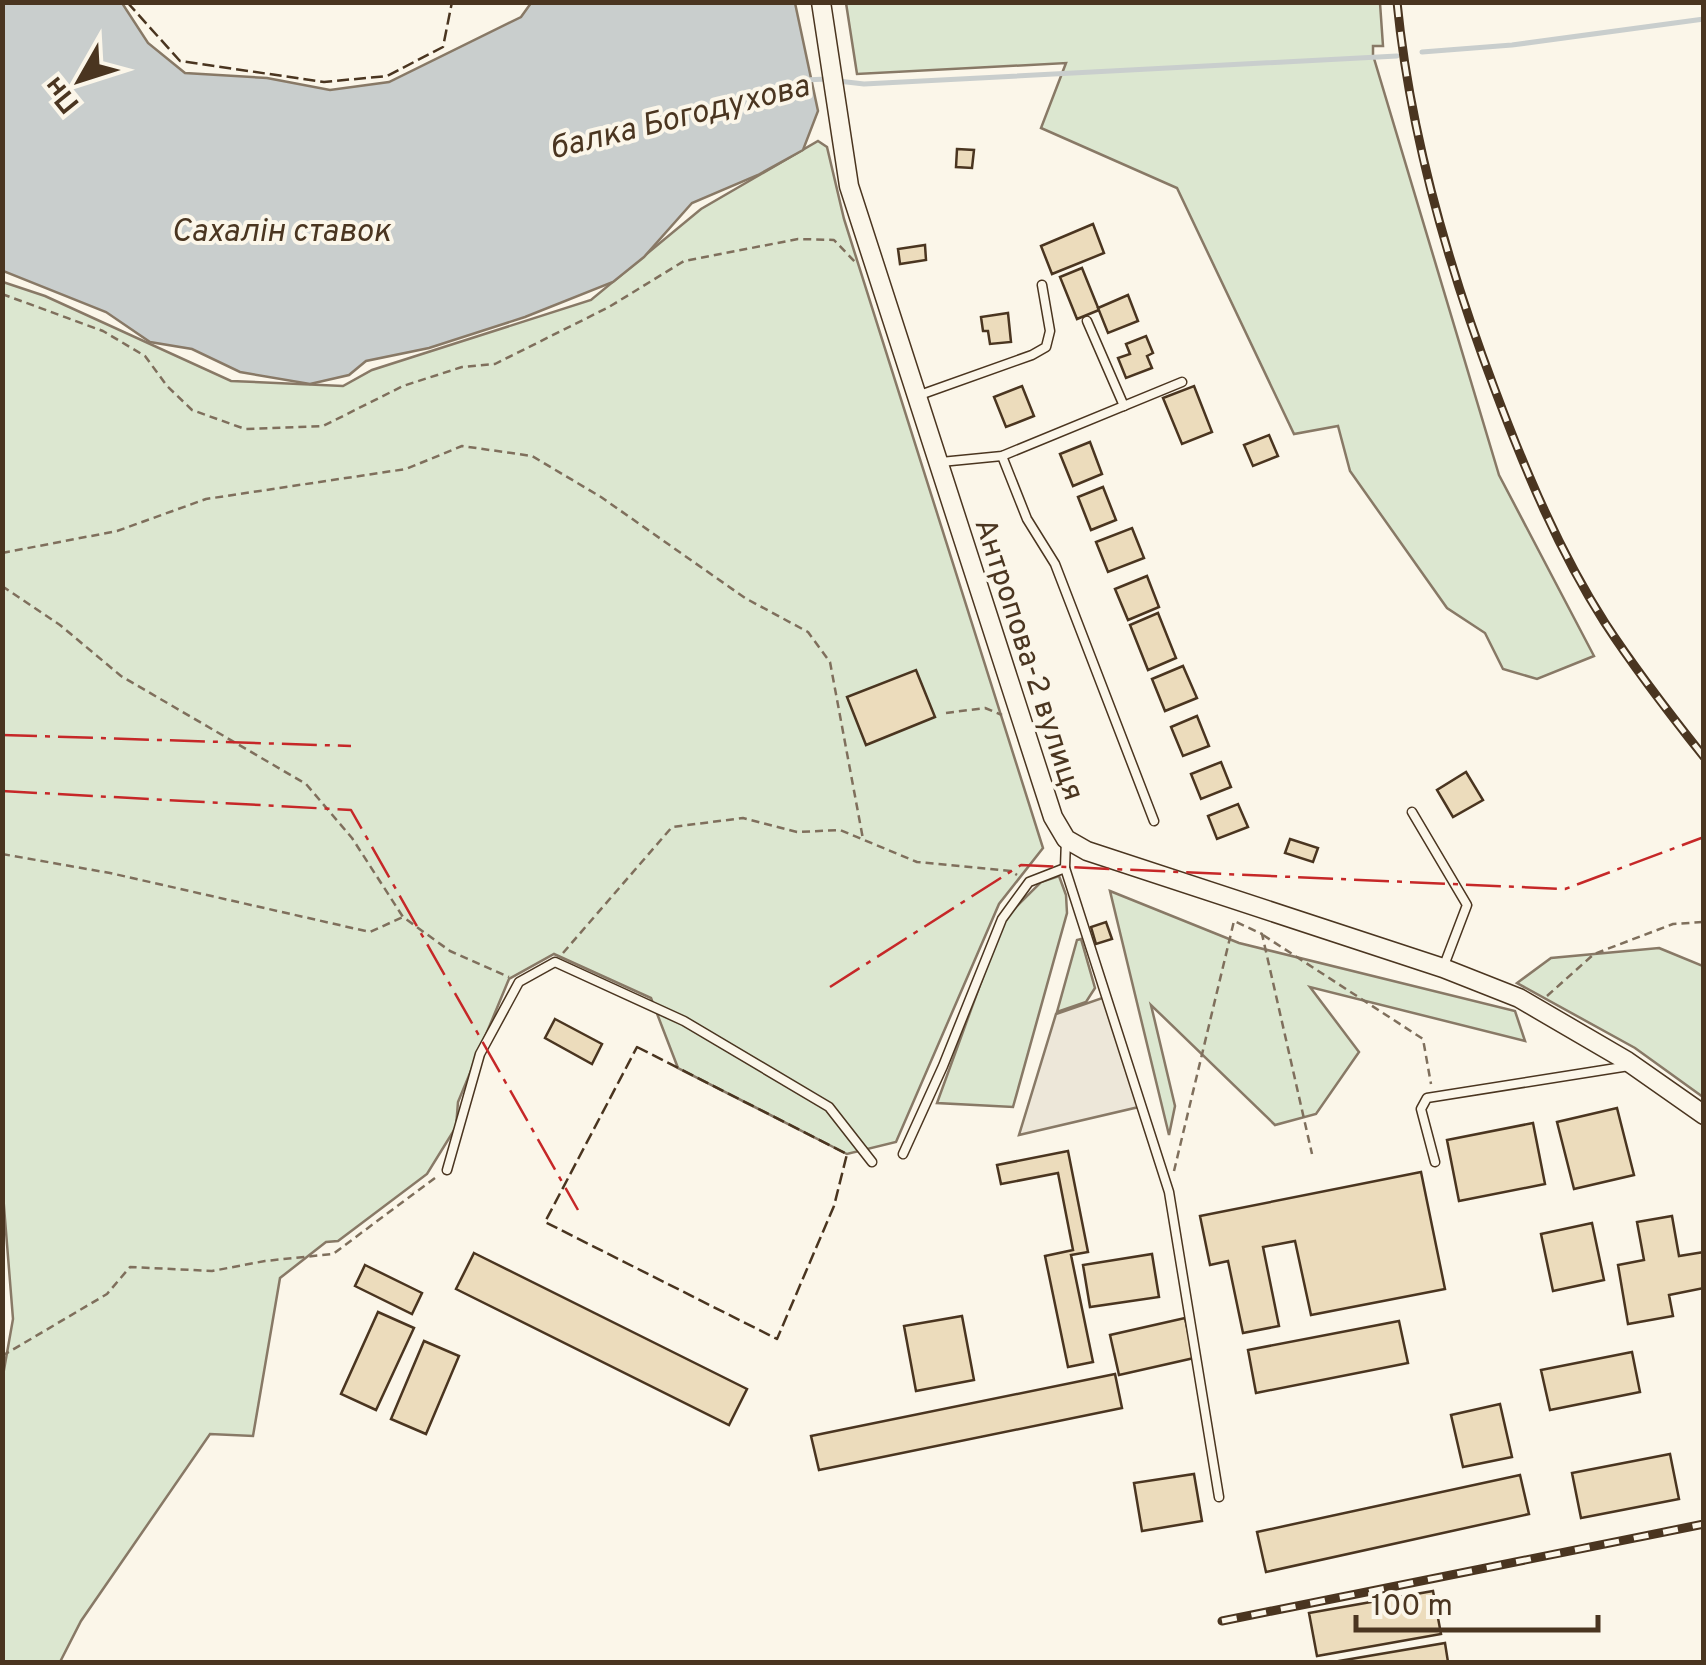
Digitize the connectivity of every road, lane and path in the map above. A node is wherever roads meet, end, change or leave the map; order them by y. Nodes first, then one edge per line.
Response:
1 (820, 2) edge
2 (871, 262) junction
3 (1042, 286) dead end
4 (2, 294) edge
5 (1086, 321) dead end
6 (1182, 382) dead end
7 (915, 396) junction
8 (1124, 406) junction
9 (1002, 456) junction
10 (936, 462) junction
11 (2, 553) edge
12 (2, 586) edge
13 (946, 713) dead end
14 (1022, 723) junction
15 (1412, 812) dead end
16 (1154, 821) dead end
17 (863, 839) junction
18 (1066, 839) junction
19 (2, 854) edge
20 (1065, 868) junction
21 (1029, 882) junction
22 (403, 917) junction
23 (1704, 922) edge
24 (1262, 934) junction
25 (555, 962) junction
26 (1443, 968) junction
27 (520, 982) junction
28 (1535, 1007) junction
29 (1633, 1065) junction
30 (1433, 1097) junction
31 (1704, 1115) edge
32 (904, 1154) dead end
33 (1312, 1154) dead end
34 (872, 1162) dead end
35 (1435, 1162) dead end
36 (447, 1170) joint
37 (1169, 1192) junction
38 (2, 1356) edge
39 (1220, 1497) dead end

1 - 2 street, Антропова-2 вулиця
2 - 4 path
2 - 7 street, Антропова-2 вулиця
3 - 7 lane
5 - 8 lane
6 - 8 lane
7 - 10 street, Антропова-2 вулиця
8 - 9 lane
9 - 10 lane
9 - 16 lane
10 - 14 street, Антропова-2 вулиця
11 - 17 path
12 - 22 path
13 - 14 path
14 - 18 street, Антропова-2 вулиця
15 - 26 lane
17 - 21 path
17 - 25 path
18 - 20 lane
18 - 26 street, Антропова-2 вулиця
19 - 22 path
20 - 21 lane
20 - 37 lane
21 - 32 lane
22 - 27 path
23 - 28 path
24 - 30 path
24 - 33 path
24 - 37 path
25 - 27 lane
25 - 34 lane
26 - 28 street, Антропова-2 вулиця
27 - 36 lane
28 - 29 street, Антропова-2 вулиця
29 - 30 lane
29 - 31 street, Антропова-2 вулиця
30 - 35 lane
36 - 38 path
37 - 39 lane

